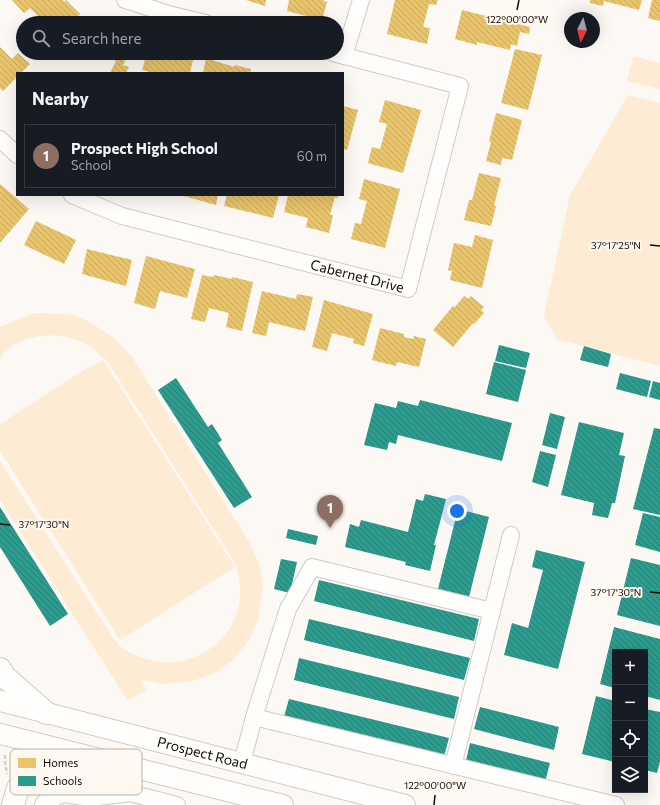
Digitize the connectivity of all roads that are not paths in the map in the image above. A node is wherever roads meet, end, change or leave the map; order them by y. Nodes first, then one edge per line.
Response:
1 (125, 0) edge
2 (361, 0) edge
3 (176, 16) edge
4 (344, 42) edge
5 (344, 55) edge
6 (0, 139) edge
7 (16, 154) edge
8 (74, 196) edge
9 (511, 535) dead end
10 (492, 611) junction
11 (0, 669) edge
12 (0, 701) edge
13 (46, 713) junction
14 (254, 717) junction
15 (0, 734) edge
16 (58, 749) edge
17 (242, 763) junction
18 (453, 766) junction
19 (142, 770) edge
20 (16, 795) edge
21 (62, 795) edge
22 (71, 795) edge
23 (114, 795) edge
24 (136, 795) edge
25 (161, 803) edge
26 (44, 804) edge
27 (13, 805) edge
28 (177, 805) edge
29 (283, 805) edge
30 (405, 805) edge
31 (616, 805) edge

1 - 3 street
2 - 4 street
5 - 8 street, Cabernet Drive
6 - 7 street
9 - 10 street
10 - 14 street
10 - 18 street
11 - 13 highway
12 - 13 main road, Prospect Road
13 - 17 main road, Prospect Road
14 - 17 street
14 - 18 street
15 - 16 main road
17 - 30 main road, Prospect Road
18 - 31 street
19 - 29 main road
20 - 27 highway
21 - 26 street
22 - 23 street
24 - 25 street
25 - 28 street

